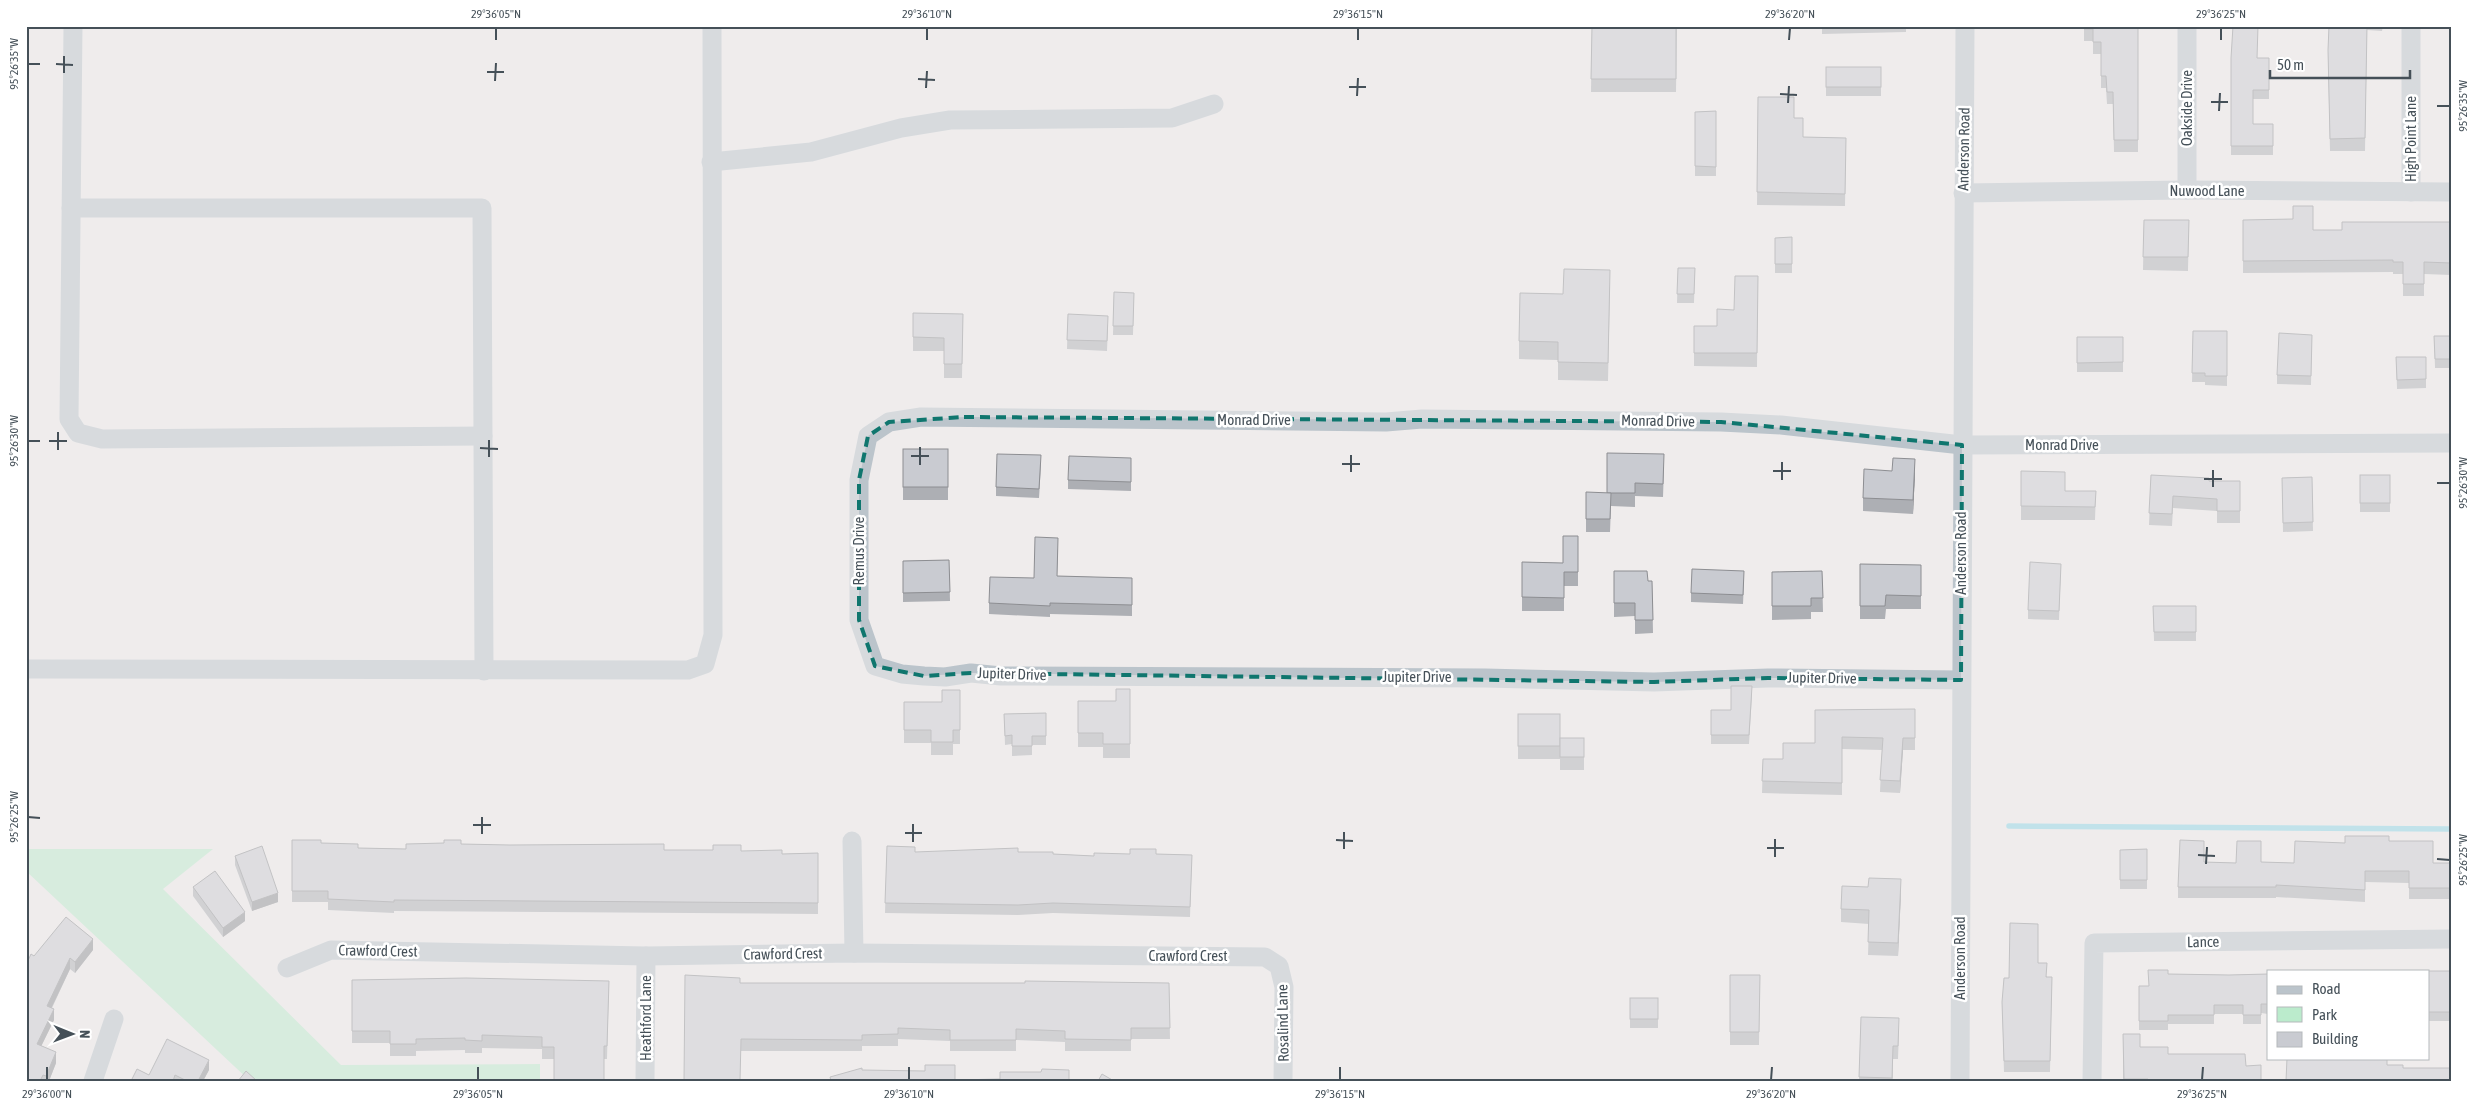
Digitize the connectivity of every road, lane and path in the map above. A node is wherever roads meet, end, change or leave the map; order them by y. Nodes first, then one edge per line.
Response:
1 (73, 26) edge
2 (712, 26) edge
3 (1965, 26) edge
4 (2187, 26) edge
5 (2411, 26) edge
6 (1214, 104) dead end
7 (712, 162) junction
8 (2187, 190) junction
9 (2411, 192) junction
10 (2451, 192) edge
11 (1963, 193) junction
12 (71, 208) junction
13 (870, 435) joint
14 (483, 436) junction
15 (2451, 443) edge
16 (1962, 445) junction
17 (875, 666) joint
18 (26, 668) edge
19 (484, 671) junction
20 (1961, 680) junction
21 (852, 841) dead end
22 (2451, 940) edge
23 (854, 953) junction
24 (646, 956) junction
25 (1279, 966) joint
26 (287, 968) dead end
27 (114, 1019) dead end
28 (93, 1081) edge
29 (645, 1081) edge
30 (1284, 1081) edge
31 (1960, 1081) edge
32 (2092, 1081) edge

1 - 12 street
2 - 7 street
3 - 11 street, Anderson Road
4 - 8 street, Oakside Drive
5 - 9 street, High Point Lane
6 - 7 street
7 - 19 street
8 - 9 street, Nuwood Lane
8 - 11 street, Nuwood Lane
9 - 10 street, Nuwood Lane
11 - 16 street, Anderson Road
12 - 14 street
12 - 14 street
13 - 16 street, Monrad Drive
13 - 17 street, Remus Drive
14 - 19 street
15 - 16 street, Monrad Drive
16 - 20 street, Anderson Road
17 - 20 street, Jupiter Drive
18 - 19 street
20 - 31 street, Anderson Road
21 - 23 street
22 - 32 street, Lance
23 - 24 street, Crawford Crest
23 - 25 street, Crawford Crest
24 - 26 street, Crawford Crest
24 - 29 street, Heathford Lane
25 - 30 street, Rosalind Lane
27 - 28 street

